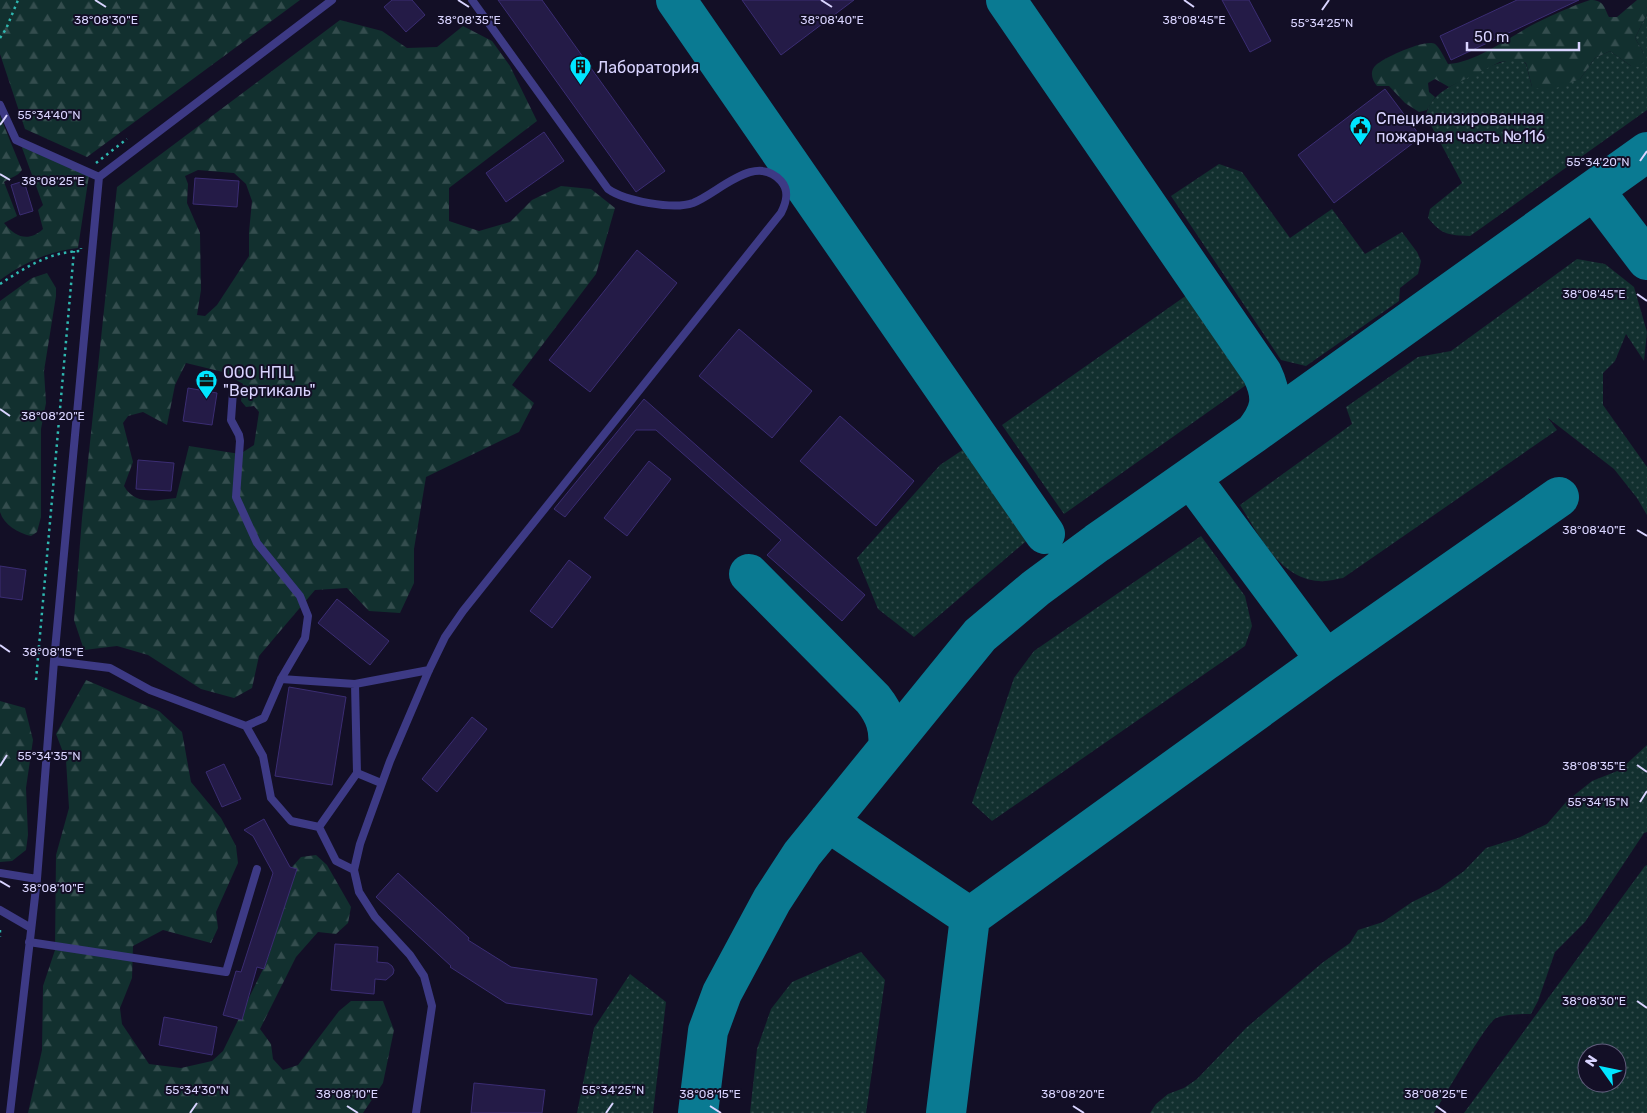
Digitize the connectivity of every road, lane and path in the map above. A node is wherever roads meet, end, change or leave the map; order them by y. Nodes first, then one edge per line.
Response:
1 (18, 0) edge
2 (332, 0) edge
3 (472, 0) edge
4 (0, 38) edge
5 (0, 105) edge
6 (99, 177) junction
7 (74, 251) dead end
8 (234, 392) dead end
9 (54, 661) junction
10 (429, 670) junction
11 (280, 679) junction
12 (36, 680) dead end
13 (356, 684) junction
14 (246, 726) junction
15 (357, 774) junction
16 (381, 784) junction
17 (320, 827) junction
18 (257, 869) dead end
19 (354, 870) junction
20 (0, 873) edge
21 (37, 879) junction
22 (0, 910) edge
23 (31, 928) junction
24 (0, 930) edge
25 (0, 937) edge
26 (29, 942) junction
27 (10, 1113) edge
28 (416, 1113) edge

1 - 4 path
2 - 6 lane
3 - 10 lane
5 - 6 lane
6 - 9 lane
7 - 12 path
8 - 11 lane
9 - 14 lane
9 - 21 lane
10 - 13 lane
10 - 16 lane
11 - 13 lane
11 - 14 lane
13 - 15 lane
14 - 17 lane
15 - 16 lane
15 - 17 lane
16 - 19 lane
17 - 19 lane
18 - 26 lane
19 - 28 lane
20 - 21 lane
21 - 23 lane
22 - 23 lane
23 - 26 lane
24 - 25 path
26 - 27 lane

